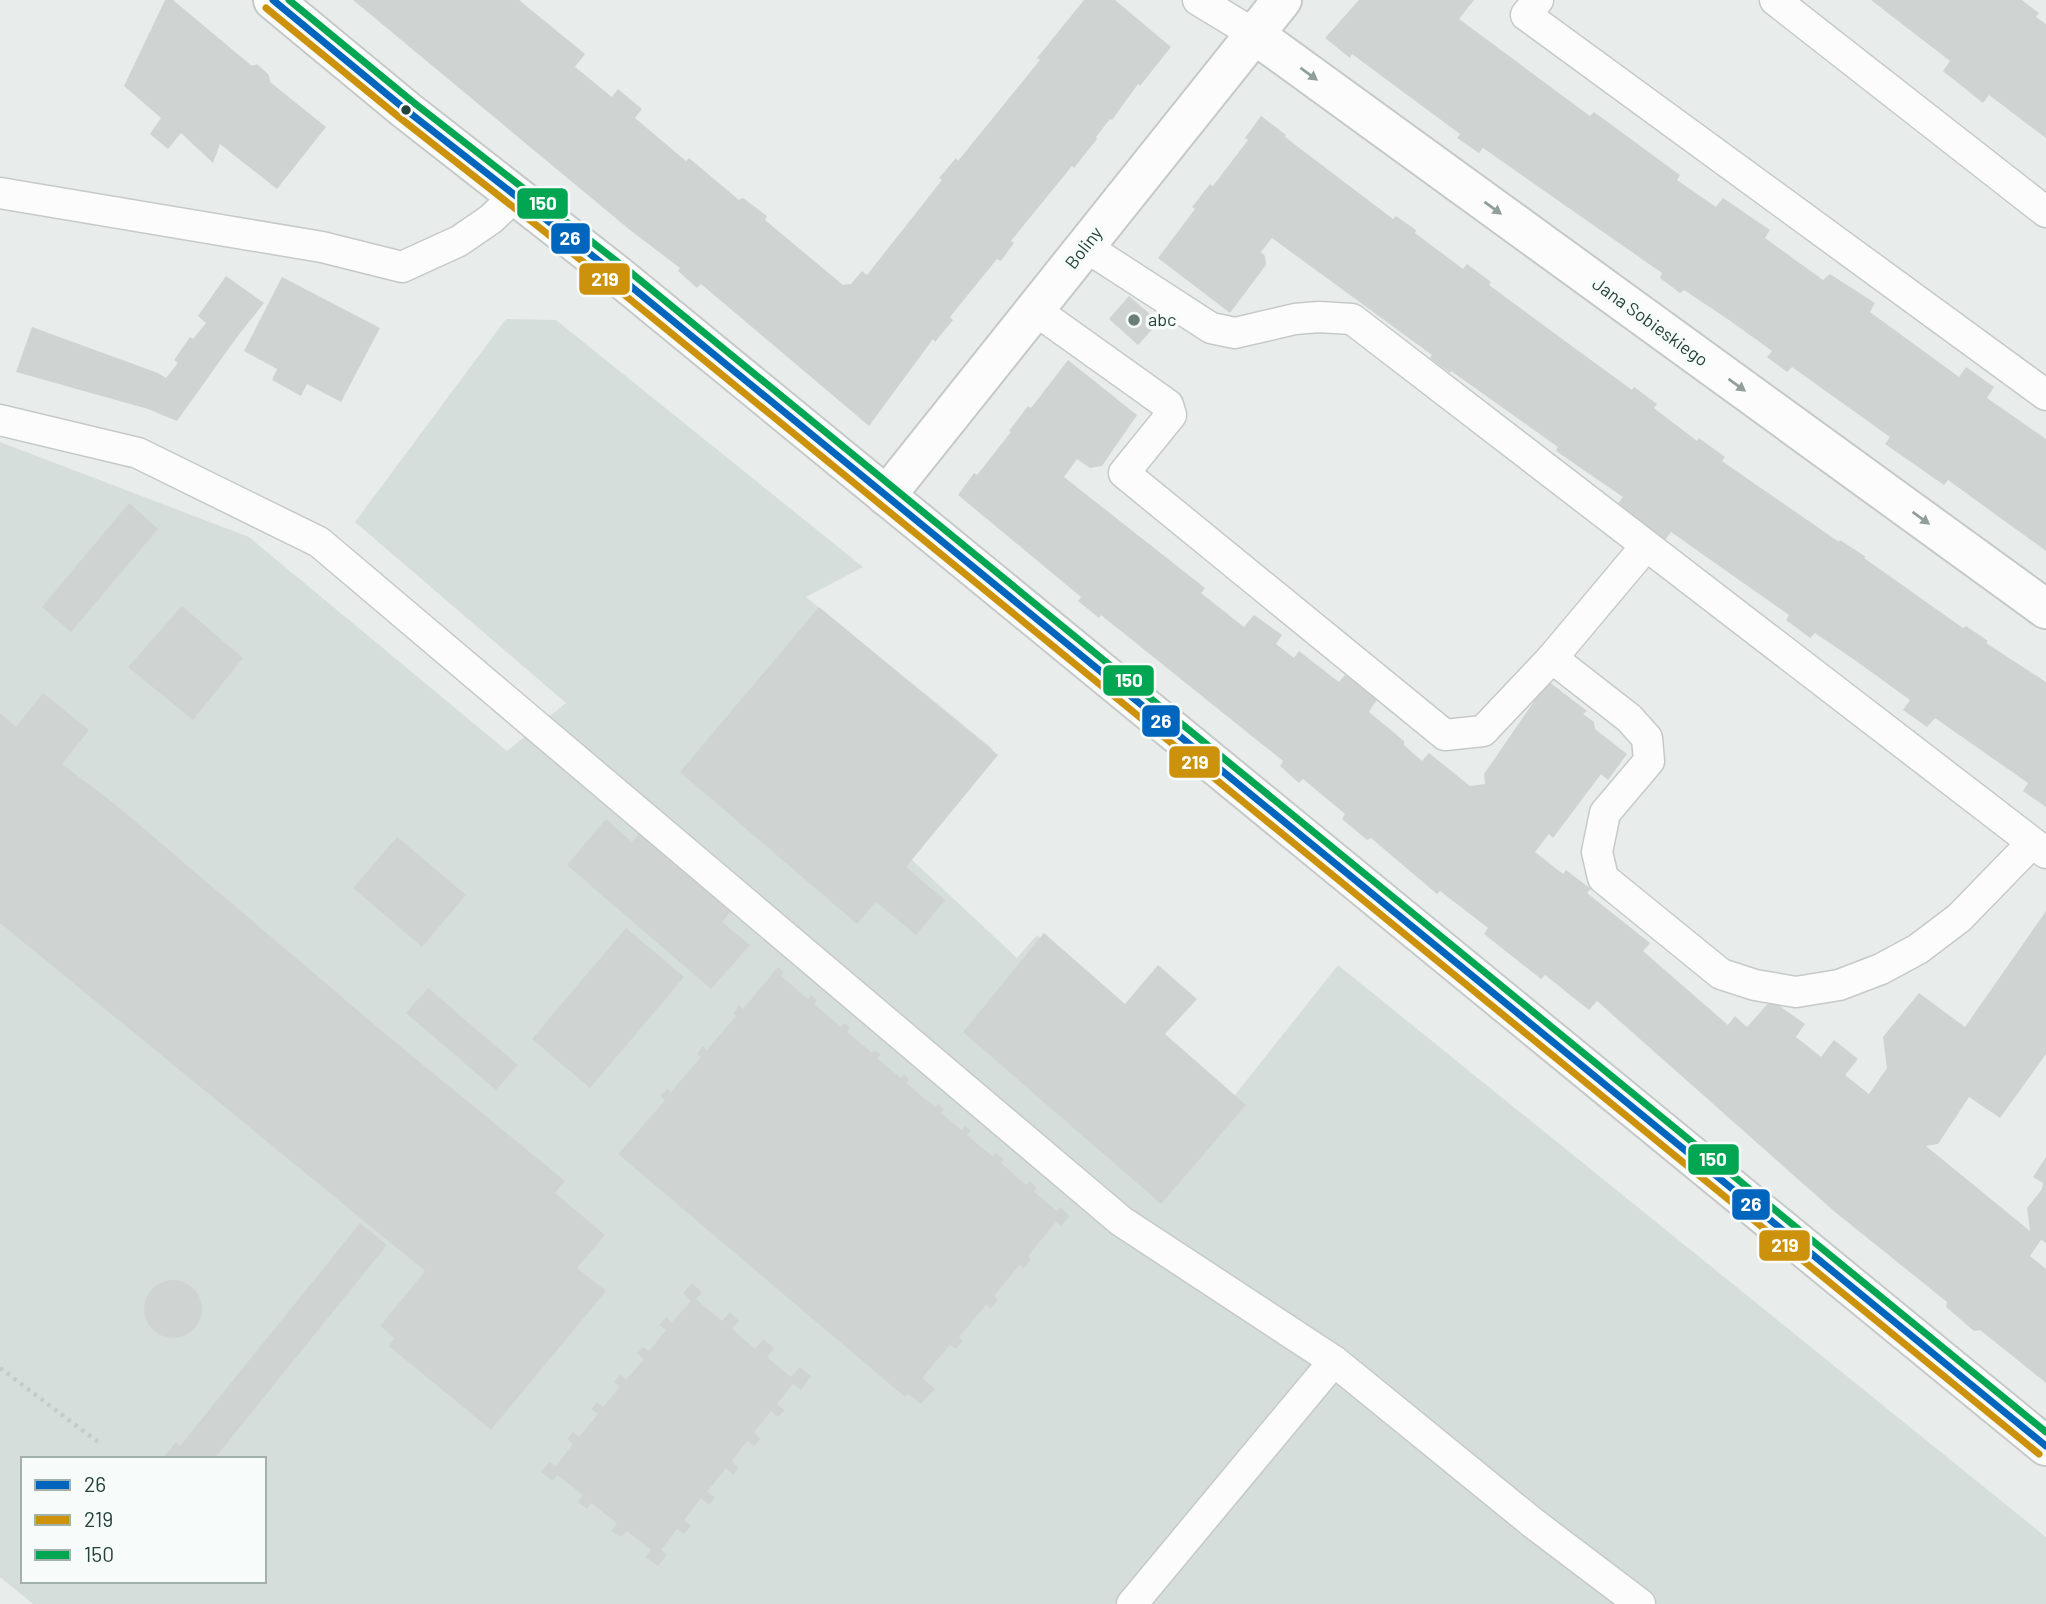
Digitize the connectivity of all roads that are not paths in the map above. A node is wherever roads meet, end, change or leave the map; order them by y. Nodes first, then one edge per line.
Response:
1 (273, 0) edge
2 (1198, 0) edge
3 (1282, 0) edge
4 (1538, 0) edge
5 (1775, 0) edge
6 (1254, 34) junction
7 (0, 193) edge
8 (515, 196) junction
9 (2046, 212) edge
10 (1086, 247) junction
11 (1035, 310) junction
12 (2046, 395) edge
13 (0, 420) edge
14 (886, 496) junction
15 (1646, 546) junction
16 (2046, 609) edge
17 (1552, 658) junction
18 (2039, 848) edge
19 (1334, 1362) junction
20 (2046, 1446) edge
21 (1132, 1604) edge
22 (1640, 1604) edge

1 - 8 street
2 - 6 lane
3 - 6 street, Boliny
4 - 12 lane
5 - 9 lane
6 - 10 street, Boliny
6 -> 16 street, Jana Sobieskiego
7 - 8 lane
8 - 14 street
10 - 11 street, Boliny
10 - 15 lane
11 - 14 street, Boliny
11 - 17 lane
13 - 19 lane
14 - 20 street
15 - 17 lane
15 - 18 lane
17 - 18 lane
19 - 21 lane
19 - 22 lane

